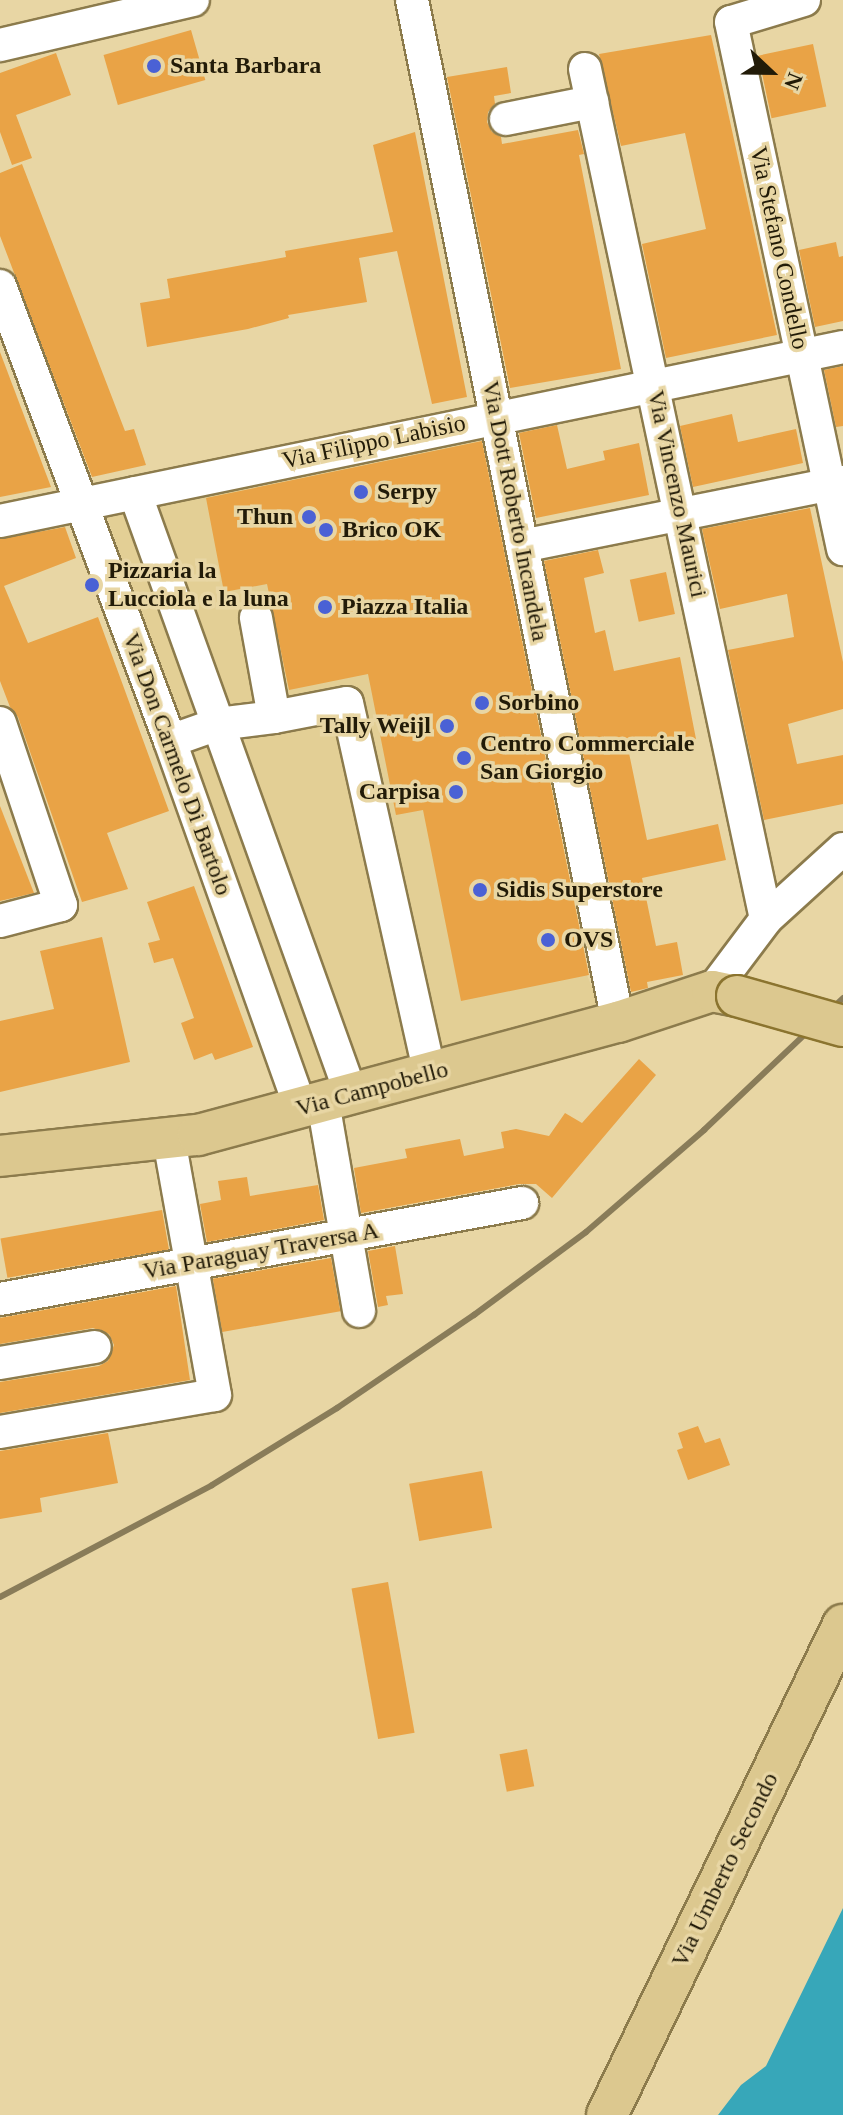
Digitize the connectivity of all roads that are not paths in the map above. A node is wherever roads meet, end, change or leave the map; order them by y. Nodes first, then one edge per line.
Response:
1 (193, 0) edge
2 (412, 0) edge
3 (804, 0) edge
4 (0, 45) edge
5 (585, 69) dead end
6 (592, 102) junction
7 (506, 119) dead end
8 (0, 286) edge
9 (843, 347) edge
10 (802, 355) junction
11 (654, 386) junction
12 (497, 417) junction
13 (836, 484) edge
14 (135, 493) junction
15 (81, 504) junction
16 (681, 515) junction
17 (0, 521) edge
18 (522, 546) junction
19 (843, 549) edge
20 (256, 618) dead end
21 (274, 717) junction
22 (0, 723) edge
23 (218, 724) junction
24 (170, 741) junction
25 (843, 849) edge
26 (766, 919) junction
27 (0, 921) edge
28 (724, 993) junction
29 (618, 1022) junction
30 (843, 1026) edge
31 (430, 1073) junction
32 (325, 1101) junction
33 (169, 1139) junction
34 (0, 1156) edge
35 (522, 1203) dead end
36 (346, 1236) junction
37 (191, 1264) junction
38 (0, 1299) edge
39 (359, 1311) dead end
40 (95, 1347) dead end
41 (0, 1363) edge
42 (0, 1432) edge
43 (843, 1625) edge
44 (607, 2115) edge

1 - 4 street
2 - 12 street, Via Dott Roberto Incandela
3 - 10 street, Via Stefano Condello
5 - 6 street, Via Vincenzo Maurici
6 - 7 street
6 - 11 street, Via Vincenzo Maurici
8 - 15 street, Via Don Carmelo Di Bartolo
9 - 10 street, Via Filippo Labisio
10 - 11 street, Via Filippo Labisio
10 - 13 street, Via Stefano Condello
11 - 12 street, Via Filippo Labisio
11 - 16 street, Via Vincenzo Maurici
12 - 14 street, Via Filippo Labisio
12 - 18 street, Via Dott Roberto Incandela
13 - 16 street
13 - 19 street, Via Stefano Condello
14 - 15 street, Via Filippo Labisio
14 - 23 street
15 - 17 street, Via Filippo Labisio
15 - 24 street, Via Don Carmelo Di Bartolo
16 - 18 street
16 - 26 street, Via Vincenzo Maurici
18 - 29 street, Via Dott Roberto Incandela
20 - 21 street
21 - 23 street
21 - 31 street
22 - 27 street
23 - 24 street
23 - 32 street
24 - 32 street, Via Don Carmelo Di Bartolo
25 - 26 street
26 - 28 street
28 - 29 main road, Via Campobello
28 - 30 main road, bridge
29 - 31 main road, Via Campobello
31 - 32 main road, Via Campobello
32 - 33 main road, Via Campobello
32 - 36 street
33 - 34 main road, Via Campobello
33 - 37 street
35 - 36 street, Via Paraguay Traversa A
36 - 37 street, Via Paraguay Traversa A
36 - 39 street
37 - 38 street, Via Paraguay Traversa A
37 - 42 street
40 - 41 street
43 - 44 main road, Via Umberto Secondo

